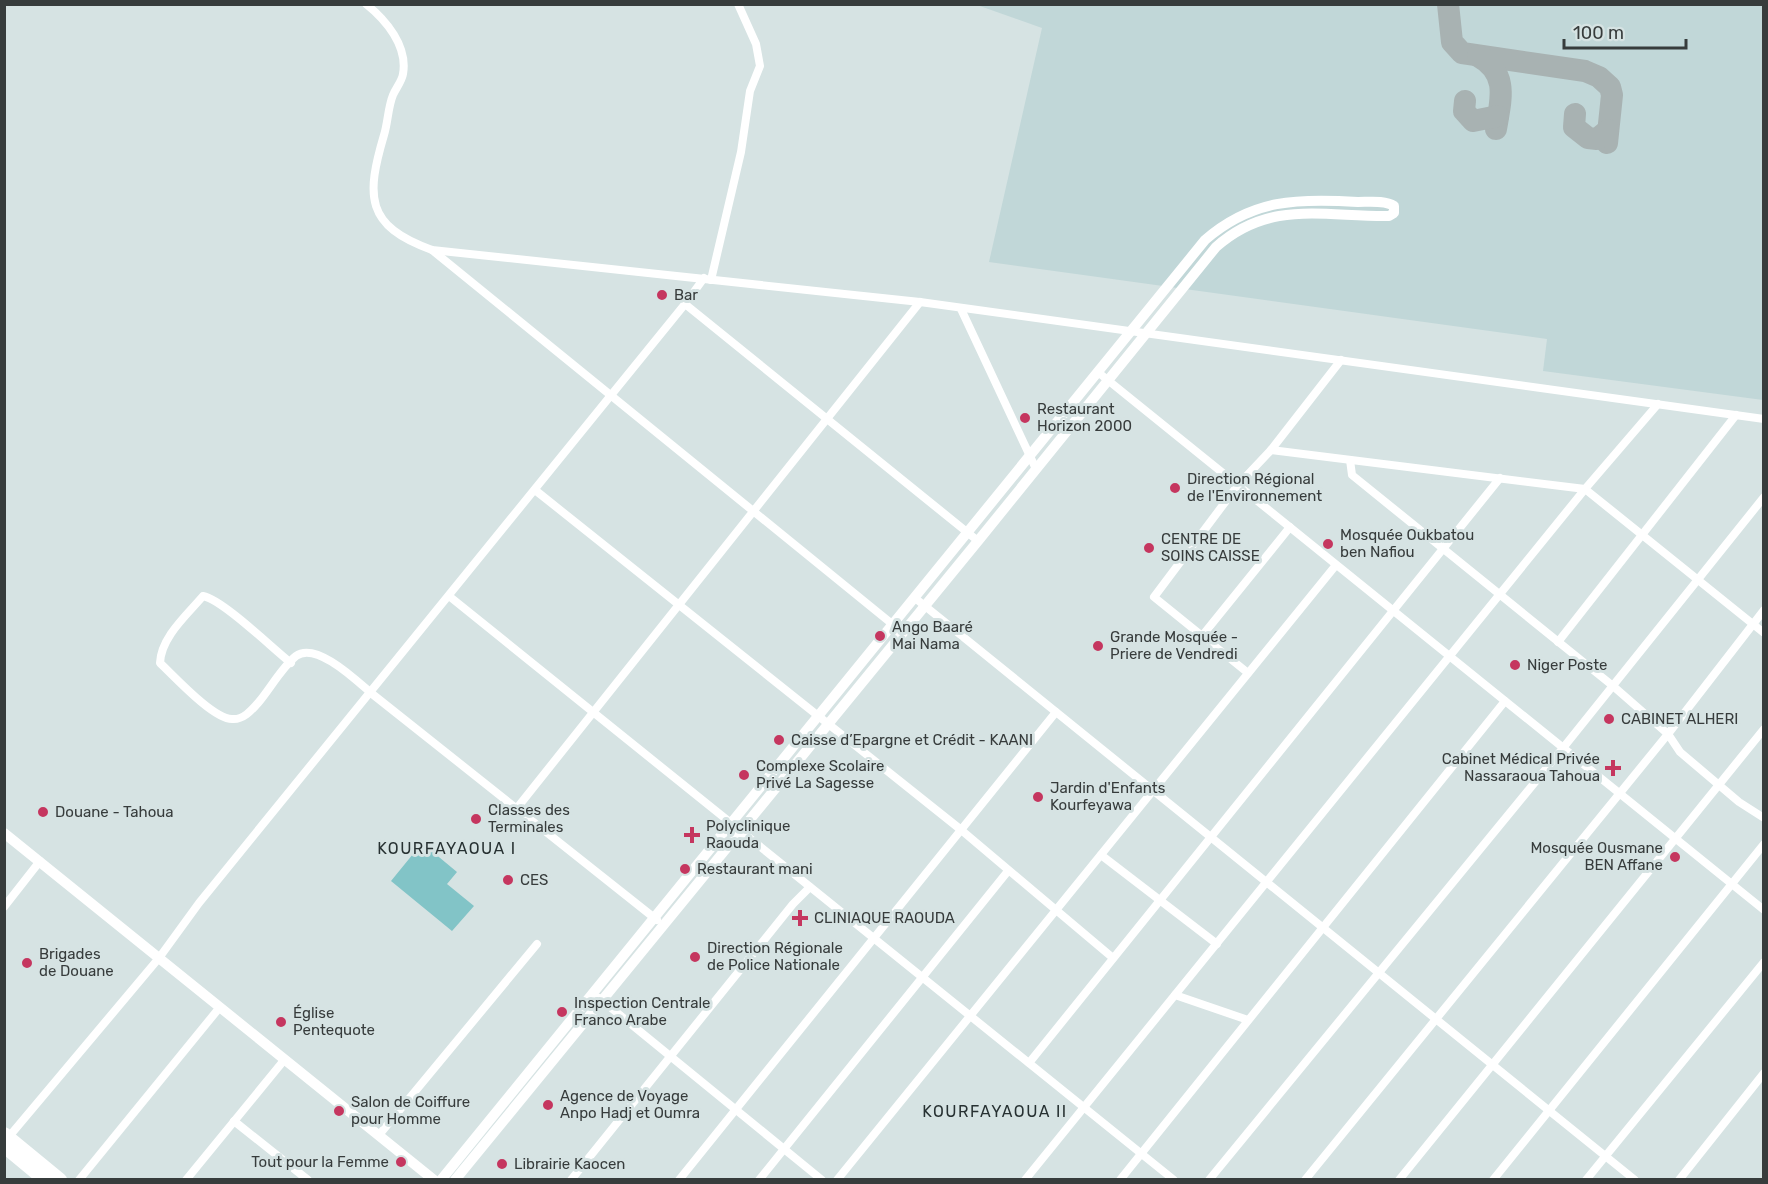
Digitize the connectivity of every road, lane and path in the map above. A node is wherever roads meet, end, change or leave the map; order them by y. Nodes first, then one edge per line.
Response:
1 (366, 4) edge
2 (738, 4) edge
3 (432, 250) junction
4 (708, 279) junction
5 (920, 302) junction
6 (685, 304) junction
7 (961, 309) junction
8 (1132, 331) junction
9 (1146, 333) junction
10 (1341, 360) junction
11 (1099, 373) junction
12 (1108, 380) junction
13 (611, 396) junction
14 (1658, 405) junction
15 (1736, 415) junction
16 (826, 419) junction
17 (1764, 419) edge
18 (1271, 450) junction
19 (1030, 456) junction
20 (1350, 460) junction
21 (1036, 469) junction
22 (1500, 478) junction
23 (1238, 485) junction
24 (1585, 489) junction
25 (535, 490) junction
26 (1764, 497) edge
27 (752, 511) junction
28 (1290, 527) junction
29 (969, 534) junction
30 (1642, 534) junction
31 (978, 542) junction
32 (1443, 549) junction
33 (1336, 565) junction
34 (1698, 579) junction
35 (1499, 594) junction
36 (449, 596) junction
37 (915, 598) junction
38 (678, 604) junction
39 (925, 605) junction
40 (1764, 610) edge
41 (1394, 611) junction
42 (1752, 624) junction
43 (897, 629) junction
44 (1764, 633) edge
45 (1202, 636) junction
46 (1558, 642) junction
47 (1449, 656) junction
48 (291, 663) dead end
49 (1248, 674) junction
50 (1612, 686) junction
51 (370, 693) junction
52 (1504, 701) junction
53 (592, 711) junction
54 (1056, 712) junction
55 (823, 721) junction
56 (1764, 729) edge
57 (1668, 734) junction
58 (1563, 748) junction
59 (1718, 783) junction
60 (1153, 790) junction
61 (1618, 793) junction
62 (517, 808) junction
63 (1764, 818) edge
64 (736, 827) junction
65 (960, 829) junction
66 (4, 833) edge
67 (1210, 836) junction
68 (1674, 838) junction
69 (1764, 844) edge
70 (1101, 855) junction
71 (40, 861) junction
72 (1008, 871) junction
73 (1267, 882) junction
74 (1732, 885) junction
75 (810, 887) junction
76 (1159, 900) junction
77 (4, 907) edge
78 (1764, 910) edge
79 (1055, 911) junction
80 (659, 921) junction
81 (1323, 927) junction
82 (873, 937) junction
83 (537, 944) dead end
84 (1217, 944) junction
85 (159, 958) junction
86 (1113, 958) junction
87 (1764, 962) edge
88 (1377, 972) junction
89 (921, 976) junction
90 (1175, 995) junction
91 (597, 996) junction
92 (220, 1007) junction
93 (970, 1016) junction
94 (1435, 1018) junction
95 (1248, 1020) junction
96 (671, 1057) junction
97 (285, 1059) junction
98 (1029, 1063) junction
99 (1493, 1065) junction
100 (1764, 1073) edge
101 (1084, 1107) junction
102 (735, 1110) junction
103 (1550, 1111) junction
104 (234, 1121) junction
105 (379, 1135) junction
106 (5, 1140) edge
107 (783, 1149) junction
108 (1141, 1153) junction
109 (1606, 1155) junction
110 (45, 1179) edge
111 (60, 1179) edge
112 (79, 1179) edge
113 (186, 1179) edge
114 (308, 1179) edge
115 (434, 1179) edge
116 (441, 1179) edge
117 (455, 1179) edge
118 (571, 1179) edge
119 (679, 1179) edge
120 (759, 1179) edge
121 (822, 1179) edge
122 (837, 1179) edge
123 (1025, 1179) edge
124 (1120, 1179) edge
125 (1174, 1179) edge
126 (1209, 1179) edge
127 (1305, 1179) edge
128 (1399, 1179) edge
129 (1493, 1179) edge
130 (1586, 1179) edge
131 (1635, 1179) edge
132 (1679, 1179) edge

1 - 3 street
2 - 4 street
3 - 4 street
3 - 13 street
4 - 5 street
4 - 6 street
5 - 7 street
5 - 16 street
6 - 13 street
6 - 16 street
7 - 8 street
7 - 19 street
8 - 9 street
8 - 9 street
8 - 11 street
9 - 10 street
9 - 12 street
10 - 14 street
10 - 18 street
11 - 12 street
11 - 19 street
12 - 21 street
12 - 23 street
13 - 25 street
13 - 27 street
14 - 15 street
14 - 24 street
15 - 17 street
15 - 30 street
16 - 27 street
16 - 29 street
18 - 20 street
18 - 23 street
19 - 21 street
19 - 29 street
20 - 22 street
20 - 32 street
21 - 31 street
22 - 24 street
22 - 32 street
23 - 28 street
23 - 45 street
24 - 30 street
24 - 35 street
25 - 36 street
25 - 38 street
26 - 34 street
27 - 38 street
27 - 43 street
28 - 33 street
28 - 45 street
29 - 31 street
29 - 37 street
30 - 34 street
30 - 46 street
31 - 39 street
32 - 35 street
32 - 41 street
33 - 41 street
33 - 49 street
34 - 42 street
34 - 50 street
35 - 46 street
35 - 47 street
36 - 51 street
36 - 53 street
37 - 39 street
37 - 43 street
38 - 53 street
38 - 55 street
39 - 43 street
39 - 54 street
40 - 42 street
41 - 47 street
41 - 67 street
42 - 44 street
42 - 57 street
43 - 55 street
45 - 49 street
46 - 50 street
47 - 52 street
47 - 73 street
48 - 51 street
49 - 60 street
50 - 57 street
50 - 58 street
51 - 62 street
51 - 85 street
52 - 58 street
52 - 81 street
53 - 62 street
53 - 64 street
54 - 60 street
54 - 65 street
55 - 64 street
55 - 65 street
56 - 59 street
57 - 59 street
57 - 61 street
58 - 61 street
58 - 88 street
59 - 63 street
59 - 68 street
60 - 67 street
60 - 70 street
61 - 68 street
61 - 94 street
62 - 80 street
64 - 75 street
64 - 80 street
65 - 72 street
65 - 82 street
66 - 71 street
67 - 73 street
67 - 76 street
68 - 74 street
68 - 99 street
69 - 74 street
70 - 76 street
70 - 79 street
71 - 77 street
71 - 85 street
72 - 79 street
72 - 89 street
73 - 81 street
73 - 84 street
74 - 78 street
74 - 103 street
75 - 82 street
75 - 96 street
76 - 84 street
76 - 86 street
79 - 86 street
79 - 93 street
80 - 91 street
81 - 88 street
81 - 95 street
82 - 89 street
82 - 102 street
83 - 105 street
84 - 90 street
85 - 92 street
85 - 106 street
86 - 98 street
87 - 109 street
88 - 94 street
88 - 126 street
89 - 93 street
89 - 107 street
90 - 95 street
90 - 101 street
91 - 96 street
91 - 116 street
91 - 117 street
92 - 97 street
92 - 112 street
93 - 98 street
93 - 122 street
94 - 99 street
94 - 127 street
95 - 108 street
96 - 102 street
96 - 118 street
97 - 104 street
97 - 105 street
98 - 101 street
99 - 103 street
99 - 128 street
100 - 132 street
101 - 108 street
101 - 123 street
102 - 107 street
102 - 119 street
103 - 109 street
103 - 129 street
104 - 113 street
104 - 114 street
105 - 115 street
106 - 110 main road
106 - 111 main road
107 - 120 street
107 - 121 street
108 - 124 street
108 - 125 street
109 - 130 street
109 - 131 street

